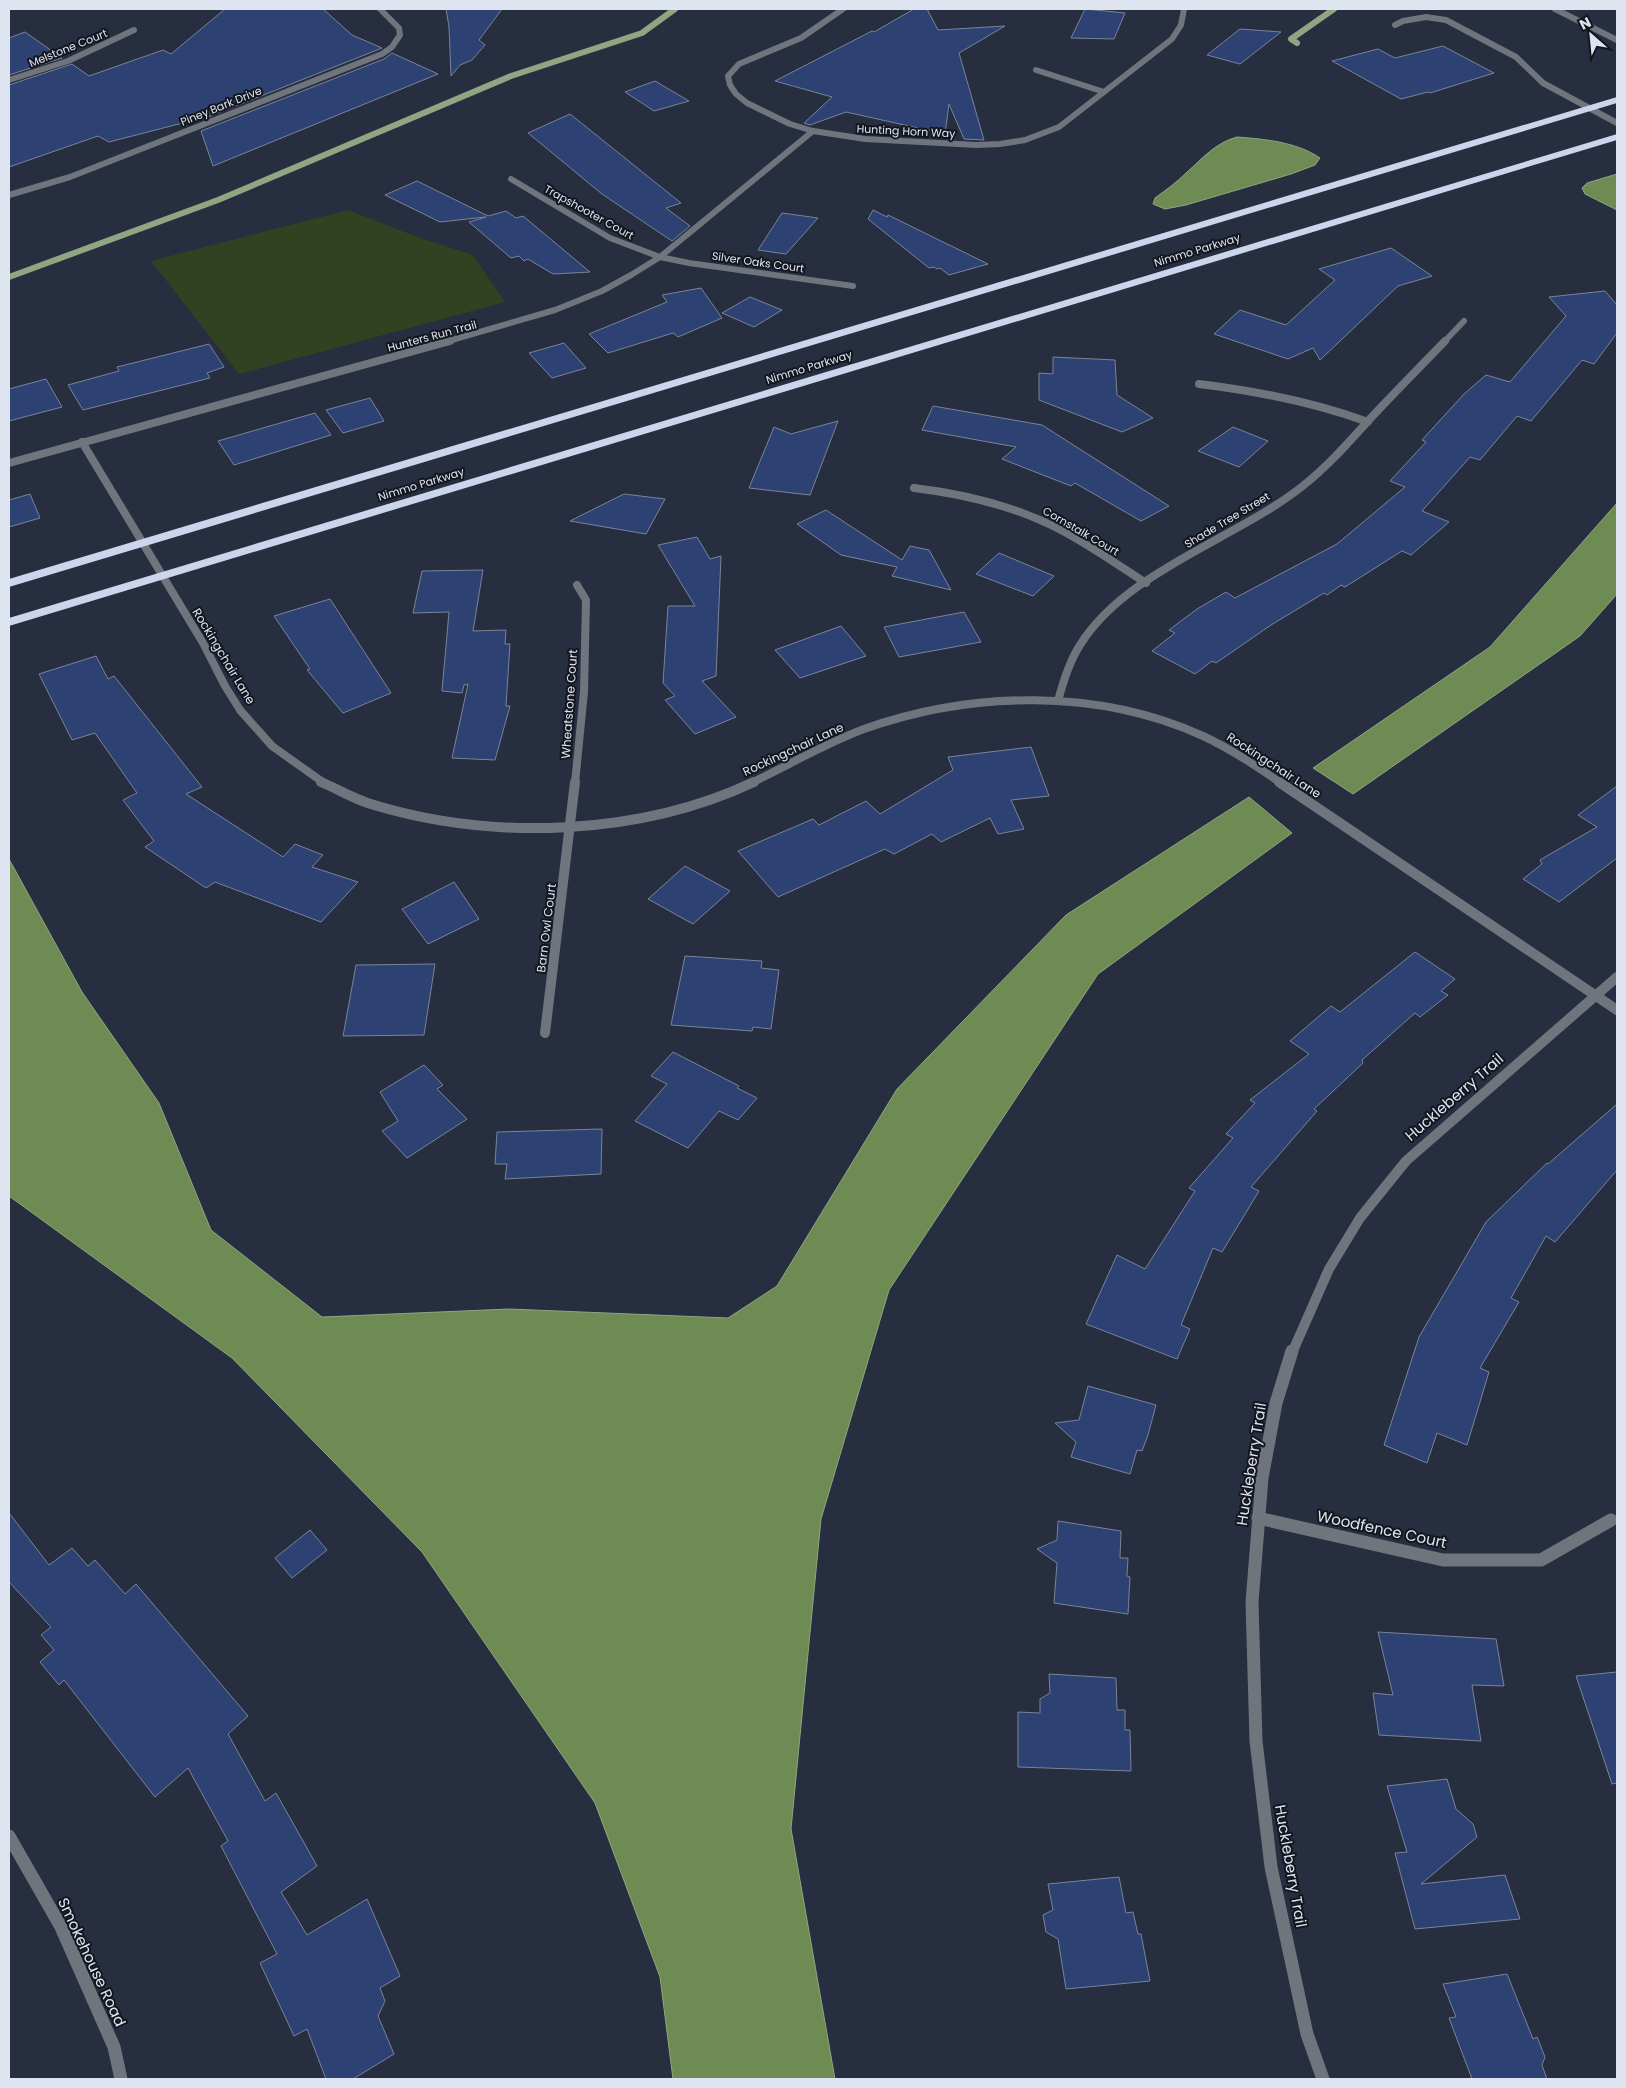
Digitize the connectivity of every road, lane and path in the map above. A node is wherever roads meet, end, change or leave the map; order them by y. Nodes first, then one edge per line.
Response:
1 (380, 9) edge
2 (843, 9) edge
3 (1184, 9) edge
4 (1555, 9) edge
5 (1395, 25) dead end
6 (134, 30) dead end
7 (1617, 40) edge
8 (1036, 70) dead end
9 (9, 80) edge
10 (1104, 92) junction
11 (1617, 100) edge
12 (1590, 108) junction
13 (1617, 123) edge
14 (813, 131) junction
15 (1617, 137) edge
16 (510, 179) dead end
17 (9, 195) edge
18 (660, 257) junction
19 (853, 286) dead end
20 (1464, 320) dead end
21 (1199, 384) dead end
22 (1368, 422) junction
23 (82, 442) junction
24 (9, 463) edge
25 (914, 488) dead end
26 (141, 543) junction
27 (162, 576) junction
28 (9, 583) edge
29 (1146, 583) junction
30 (576, 585) dead end
31 (9, 622) edge
32 (1058, 701) junction
33 (571, 827) junction
34 (1617, 977) edge
35 (1596, 995) junction
36 (1617, 1010) edge
37 (545, 1034) dead end
38 (1258, 1518) junction
39 (1611, 1520) dead end
40 (9, 1836) edge
41 (121, 2079) edge
42 (1323, 2079) edge

1 - 17 street, Piney Bark Drive
2 - 14 street, Hunting Horn Way
3 - 10 street, Hunting Horn Way
4 - 7 street
5 - 12 street
6 - 9 street, Melstone Court
8 - 10 street
10 - 14 street, Hunting Horn Way
11 - 12 highway, Nimmo Parkway
12 - 13 street
12 - 26 highway, Nimmo Parkway
14 - 18 street, Hunters Run Trail
15 - 27 highway, Nimmo Parkway
16 - 18 street, Trapshooter Court
18 - 19 street, Silver Oaks Court
18 - 23 street, Hunters Run Trail
20 - 22 street, Shade Tree Street
21 - 22 street
22 - 29 street, Shade Tree Street
23 - 24 street, Hunters Run Trail
23 - 26 street, Rockingchair Lane
25 - 29 street, Cornstalk Court
26 - 27 street, Rockingchair Lane
26 - 28 highway, Nimmo Parkway
27 - 31 highway, Nimmo Parkway
27 - 33 street, Rockingchair Lane
29 - 32 street, Shade Tree Street
30 - 33 street, Wheatstone Court
32 - 33 street, Rockingchair Lane
32 - 35 street, Rockingchair Lane
33 - 37 street, Barn Owl Court
34 - 35 street, Huckleberry Trail
35 - 36 street, Rockingchair Lane
35 - 38 street, Huckleberry Trail
38 - 39 street, Woodfence Court
38 - 42 street, Huckleberry Trail
40 - 41 street, Smokehouse Road

